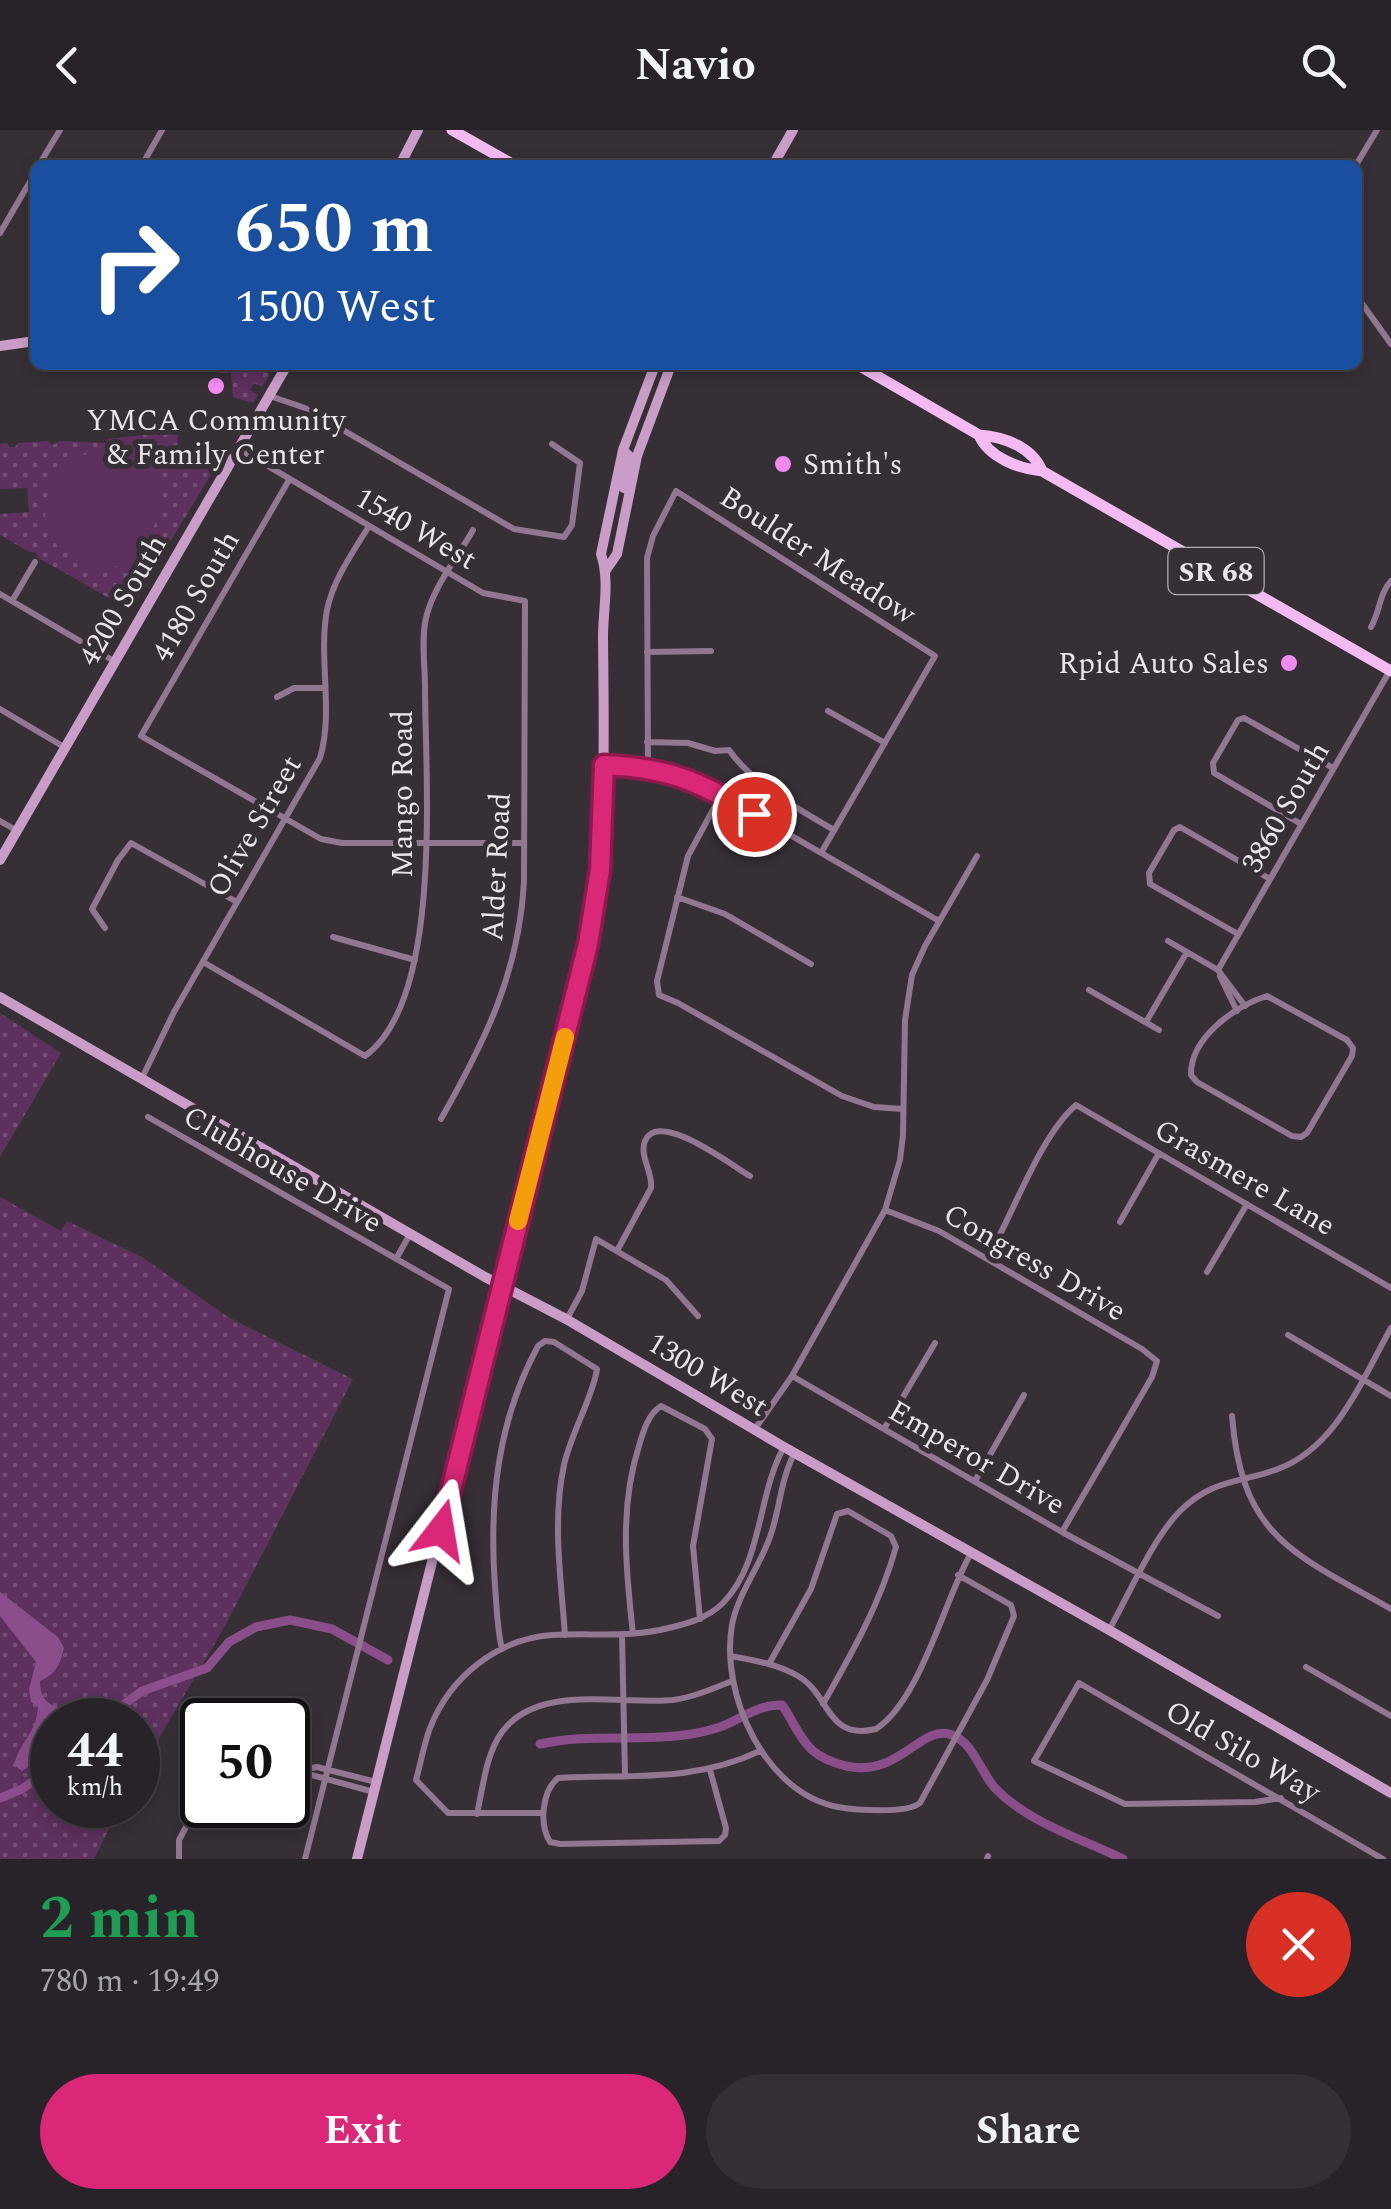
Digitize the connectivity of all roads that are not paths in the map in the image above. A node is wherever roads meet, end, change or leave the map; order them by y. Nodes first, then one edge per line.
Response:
1 (60, 130) edge
2 (162, 130) edge
3 (418, 130) edge
4 (452, 130) edge
5 (794, 130) edge
6 (1377, 130) edge
7 (42, 160) edge
8 (145, 160) edge
9 (403, 160) edge
10 (505, 160) edge
11 (776, 160) edge
12 (1359, 160) edge
13 (30, 181) edge
14 (0, 233) edge
15 (1362, 304) edge
16 (30, 342) edge
17 (1391, 344) edge
18 (0, 346) edge
19 (283, 370) edge
20 (653, 370) edge
21 (669, 370) edge
22 (867, 370) edge
23 (270, 396) junction
24 (552, 444) dead end
25 (238, 450) junction
26 (624, 450) junction
27 (290, 480) junction
28 (626, 504) junction
29 (369, 526) junction
30 (473, 530) dead end
31 (35, 562) dead end
32 (606, 570) junction
33 (448, 573) junction
34 (1391, 581) edge
35 (0, 594) edge
36 (525, 600) joint
37 (12, 601) junction
38 (1371, 628) dead end
39 (711, 651) dead end
40 (647, 652) junction
41 (116, 662) junction
42 (1390, 669) edge
43 (325, 688) junction
44 (277, 697) dead end
45 (0, 709) edge
46 (828, 711) dead end
47 (647, 742) junction
48 (885, 744) junction
49 (66, 748) junction
50 (604, 765) junction
51 (648, 767) junction
52 (1333, 768) junction
53 (721, 795) junction
54 (285, 820) junction
55 (0, 821) edge
56 (1301, 824) junction
57 (834, 830) junction
58 (17, 831) junction
59 (425, 843) junction
60 (524, 844) junction
61 (821, 852) junction
62 (976, 856) dead end
63 (0, 860) edge
64 (1270, 879) junction
65 (677, 898) junction
66 (237, 902) junction
67 (939, 921) junction
68 (104, 928) dead end
69 (1238, 934) junction
70 (332, 937) dead end
71 (1168, 941) dead end
72 (1187, 952) junction
73 (415, 960) junction
74 (203, 962) junction
75 (811, 964) dead end
76 (1218, 970) junction
77 (1089, 990) dead end
78 (0, 996) edge
79 (1245, 1006) junction
80 (1236, 1011) junction
81 (1146, 1022) junction
82 (1159, 1030) dead end
83 (142, 1078) junction
84 (903, 1109) junction
85 (148, 1118) dead end
86 (442, 1119) dead end
87 (1159, 1153) junction
88 (750, 1176) dead end
89 (1247, 1204) junction
90 (885, 1210) junction
91 (1120, 1222) dead end
92 (410, 1234) junction
93 (617, 1250) junction
94 (396, 1259) junction
95 (987, 1259) junction
96 (1207, 1272) dead end
97 (501, 1285) junction
98 (1391, 1288) edge
99 (698, 1316) dead end
100 (566, 1320) junction
101 (1391, 1328) edge
102 (1288, 1335) dead end
103 (934, 1343) dead end
104 (792, 1376) junction
105 (1362, 1379) junction
106 (1024, 1395) dead end
107 (1391, 1396) edge
108 (1232, 1416) dead end
109 (884, 1429) junction
110 (754, 1430) junction
111 (789, 1451) junction
112 (1242, 1477) junction
113 (975, 1481) junction
114 (1062, 1532) junction
115 (970, 1555) junction
116 (1140, 1574) junction
117 (958, 1576) junction
118 (1391, 1609) edge
119 (1218, 1616) dead end
120 (700, 1619) junction
121 (1109, 1630) junction
122 (622, 1634) junction
123 (633, 1634) junction
124 (565, 1635) junction
125 (502, 1649) junction
126 (730, 1656) junction
127 (769, 1664) junction
128 (1306, 1667) dead end
129 (732, 1682) junction
130 (624, 1701) junction
131 (823, 1704) junction
132 (1391, 1716) edge
133 (760, 1751) junction
134 (310, 1766) edge
135 (328, 1770) junction
136 (710, 1770) junction
137 (625, 1776) junction
138 (310, 1777) edge
139 (325, 1781) junction
140 (376, 1787) junction
141 (1391, 1794) edge
142 (1281, 1798) junction
143 (543, 1813) junction
144 (476, 1814) junction
145 (185, 1828) edge
146 (1371, 1852) junction
147 (180, 1859) edge
148 (304, 1859) edge
149 (357, 1859) edge
150 (1360, 1859) edge
151 (1383, 1859) edge

1 - 7 street
2 - 8 street
3 - 9 street
4 - 10 main road
5 - 11 street
6 - 12 street
13 - 14 street
15 - 17 street
16 - 18 street
19 - 23 street, 4200 South
20 - 26 street
21 - 28 street
22 - 42 main road, SR 68
23 - 24 street
23 - 25 street, 4200 South
25 - 27 street, 1540 West
25 - 41 street, 4200 South
26 - 28 street
26 - 32 street
27 - 29 street, 1540 West
27 - 54 street, 4180 South
28 - 32 street
29 - 33 street, 1540 West
29 - 43 street, Olive Street
30 - 33 street, Mango Road
31 - 37 street
32 - 50 street
33 - 36 street, 1540 West
33 - 59 street, Mango Road
34 - 38 street
35 - 37 street
36 - 60 street, Alder Road
37 - 41 street
39 - 40 street
40 - 47 street
40 - 48 street, Boulder Meadow
41 - 49 street, 4200 South
42 - 52 street, 3860 South
43 - 44 street
43 - 54 street, Olive Street
45 - 49 street
46 - 48 street
47 - 51 street
47 - 57 street
48 - 57 street
49 - 58 street, 4200 South
50 - 51 street
50 - 97 street
51 - 53 street
52 - 56 street, 3860 South
52 - 56 street
53 - 61 street
53 - 65 street
54 - 59 street
54 - 66 street, Olive Street
55 - 58 street
56 - 64 street, 3860 South
57 - 61 street
58 - 63 street, 4200 South
59 - 60 street
59 - 73 street, Mango Road
60 - 86 street, Alder Road
61 - 67 street
62 - 67 street
64 - 69 street, 3860 South
64 - 69 street
65 - 75 street
65 - 84 street
66 - 68 street
66 - 74 street, Olive Street
67 - 84 street
69 - 76 street, 3860 South
70 - 73 street
71 - 72 street
72 - 76 street
72 - 81 street
73 - 74 street, Mango Road
74 - 83 street, Olive Street
76 - 79 street
76 - 80 street
77 - 81 street
78 - 83 street, 1300 West
79 - 80 street
79 - 80 street
81 - 82 street
83 - 92 street, 1300 West
84 - 90 street
85 - 94 street, Clubhouse Drive
87 - 89 street, Grasmere Lane
87 - 91 street
87 - 95 street, Grasmere Lane
88 - 93 street
89 - 96 street
89 - 98 street, Grasmere Lane
90 - 95 street, Congress Drive
90 - 104 street
92 - 94 street, Clubhouse Drive
92 - 97 street, 1300 West
93 - 99 street
93 - 100 street
94 - 135 street, Clubhouse Drive
95 - 114 street, Congress Drive
97 - 100 street, 1300 West
97 - 140 street
100 - 110 street, 1300 West
101 - 105 street
102 - 105 street
103 - 109 street
104 - 109 street, Emperor Drive
104 - 110 street
105 - 107 street
105 - 112 street
106 - 113 street
108 - 112 street
109 - 113 street, Emperor Drive
110 - 111 street, 1300 West
111 - 115 street, 1300 West
111 - 120 street
111 - 126 street
112 - 116 street
112 - 118 street
113 - 114 street, Emperor Drive
114 - 116 street, Emperor Drive
115 - 117 street
115 - 121 street, 1300 West
116 - 119 street, Emperor Drive
116 - 121 street
117 - 131 street
117 - 133 street
120 - 123 street
120 - 123 street
121 - 141 street, 1300 West
122 - 123 street
122 - 124 street
122 - 130 street
124 - 125 street
124 - 125 street
125 - 144 street
126 - 127 street
126 - 129 street
127 - 131 street
127 - 131 street
128 - 132 street
129 - 130 street
129 - 133 street
130 - 137 street
130 - 144 street
133 - 136 street
134 - 135 street
135 - 139 street, Clubhouse Drive
135 - 140 street
136 - 137 street
136 - 143 street
137 - 143 street
138 - 139 street
139 - 140 street
139 - 148 street, Clubhouse Drive
140 - 149 street
142 - 142 street, Old Silo Way
142 - 146 street, Old Silo Way
143 - 144 street
145 - 147 street
146 - 150 street
146 - 151 street, Old Silo Way

